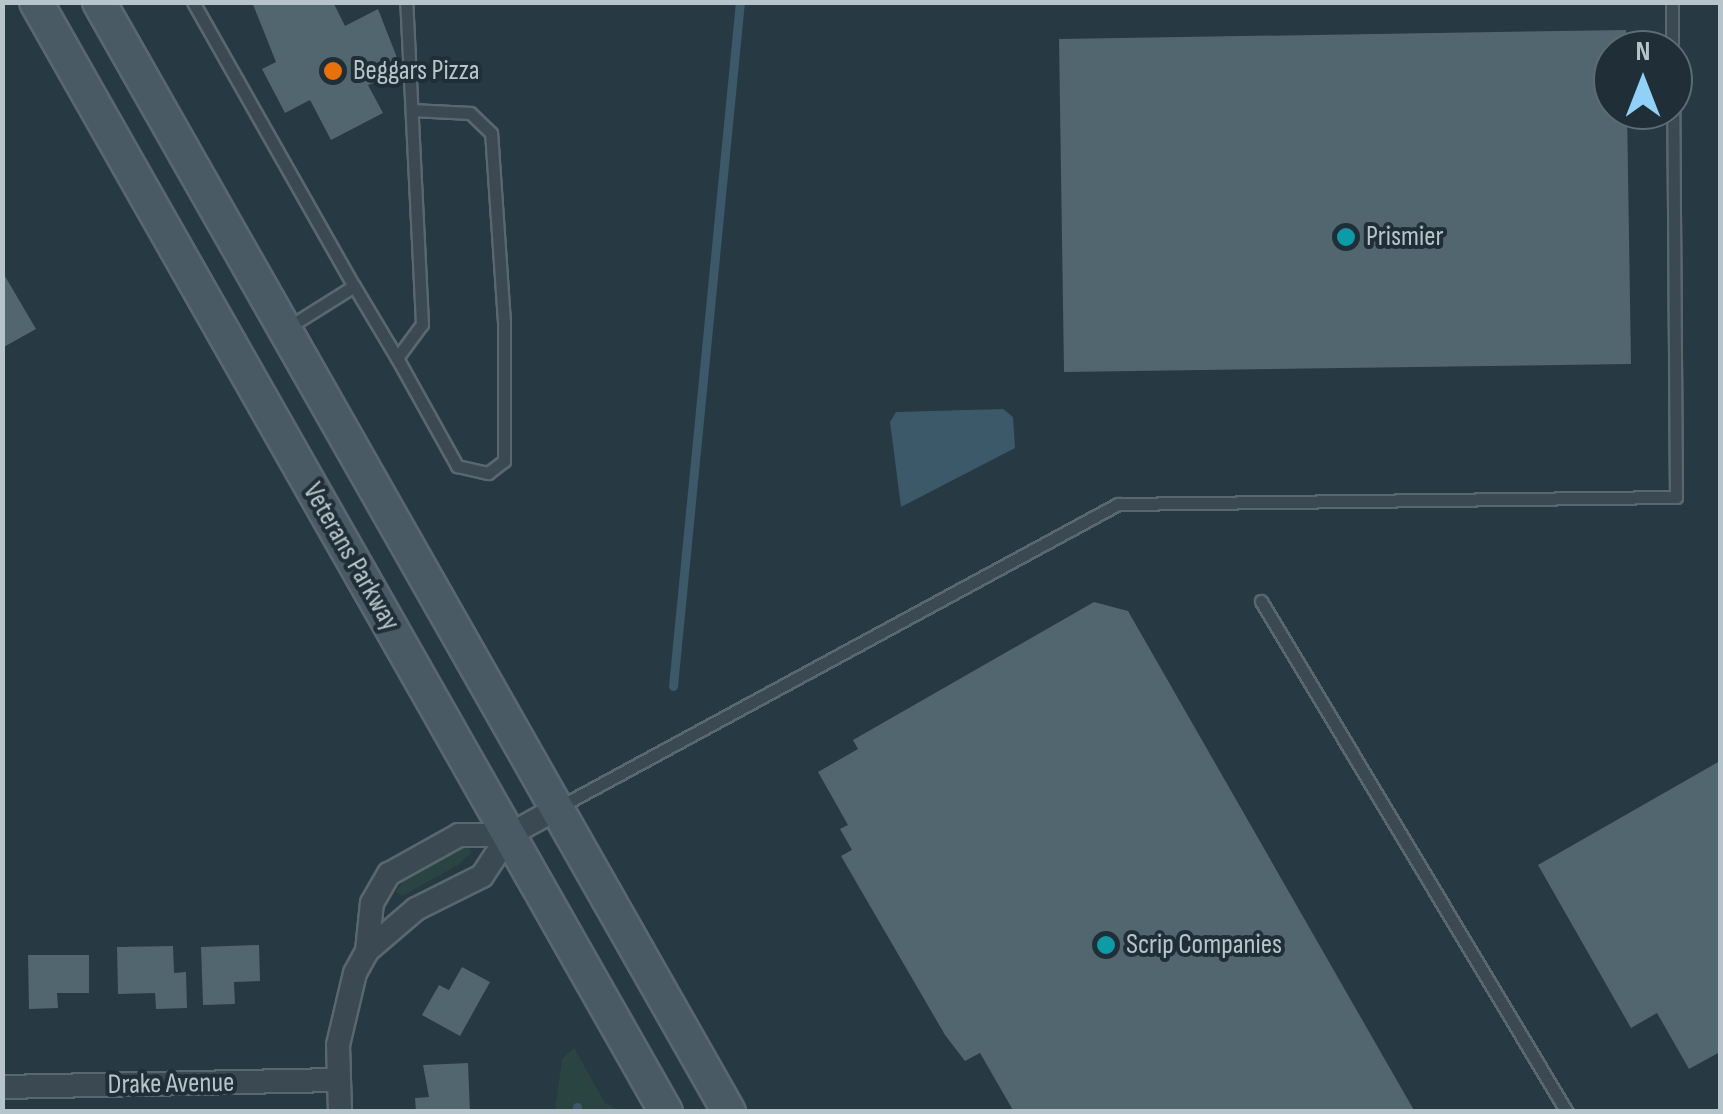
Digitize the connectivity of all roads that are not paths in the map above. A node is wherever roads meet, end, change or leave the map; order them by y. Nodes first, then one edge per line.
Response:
1 (36, 2) edge
2 (98, 2) edge
3 (193, 2) edge
4 (406, 2) edge
5 (1672, 2) edge
6 (1672, 30) edge
7 (412, 110) junction
8 (1673, 130) edge
9 (354, 286) junction
10 (284, 330) junction
11 (397, 358) junction
12 (1261, 601) dead end
13 (556, 808) junction
14 (508, 834) junction
15 (368, 951) junction
16 (339, 1080) junction
17 (2, 1087) edge
18 (340, 1112) edge
19 (666, 1112) edge
20 (729, 1112) edge
21 (1567, 1112) edge

1 - 14 main road, Veterans Parkway
2 - 10 main road, Veterans Parkway
3 - 9 lane
4 - 7 lane
5 - 6 lane
7 - 11 lane
7 - 11 lane
8 - 13 lane
9 - 10 lane
9 - 11 lane
10 - 13 main road, Veterans Parkway
12 - 21 lane
13 - 14 street
13 - 20 main road, Veterans Parkway
14 - 15 street
14 - 15 street
14 - 19 main road, Veterans Parkway
15 - 16 street
16 - 17 street, Drake Avenue
16 - 18 street

